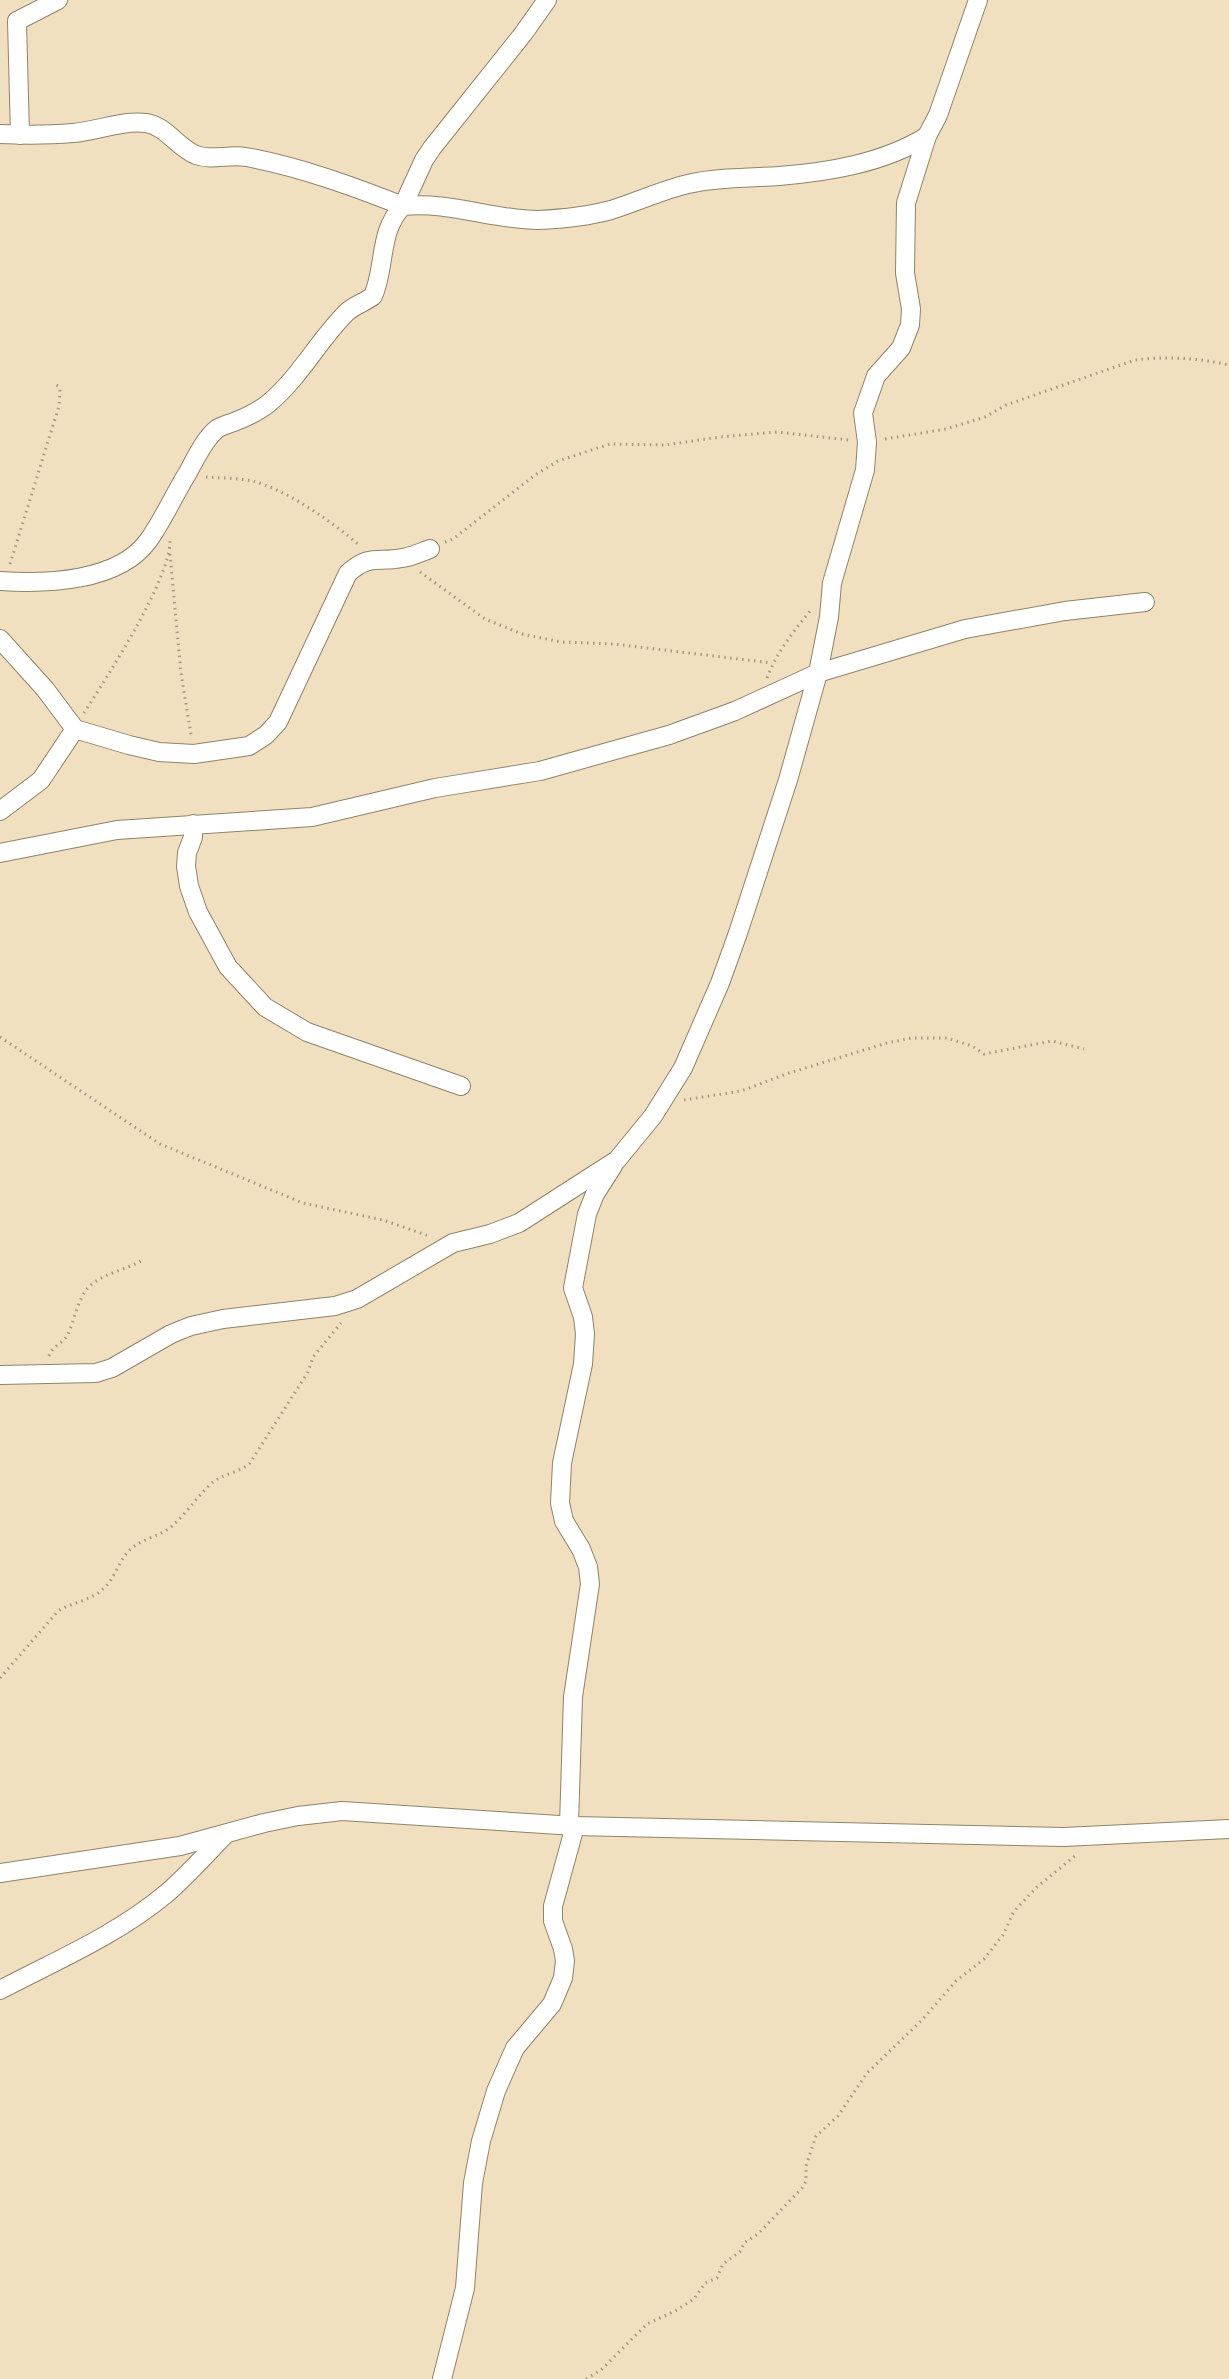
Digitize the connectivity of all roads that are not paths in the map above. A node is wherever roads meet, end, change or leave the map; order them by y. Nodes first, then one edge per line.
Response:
1 (58, 0) edge
2 (547, 0) edge
3 (978, 0) edge
4 (0, 134) edge
5 (20, 135) junction
6 (927, 136) junction
7 (403, 206) junction
8 (430, 549) road end
9 (3, 581) edge
10 (1145, 602) dead end
11 (0, 639) edge
12 (818, 673) junction
13 (75, 729) junction
14 (0, 811) edge
15 (193, 824) junction
16 (0, 853) edge
17 (461, 1086) dead end
18 (617, 1160) junction
19 (0, 1375) edge
20 (572, 1825) junction
21 (1229, 1829) edge
22 (227, 1833) junction
23 (0, 1873) edge
24 (0, 1990) edge
25 (442, 2379) edge

1 - 5 street
2 - 7 street
3 - 6 street
4 - 5 street
5 - 7 street
6 - 7 street
6 - 12 street
7 - 9 street
8 - 13 street
10 - 12 street
11 - 13 street
12 - 15 street
12 - 18 street
13 - 14 street
15 - 16 street
15 - 17 street
18 - 19 street
18 - 20 street
20 - 21 street
20 - 22 street
20 - 25 street
22 - 23 street
22 - 24 street

